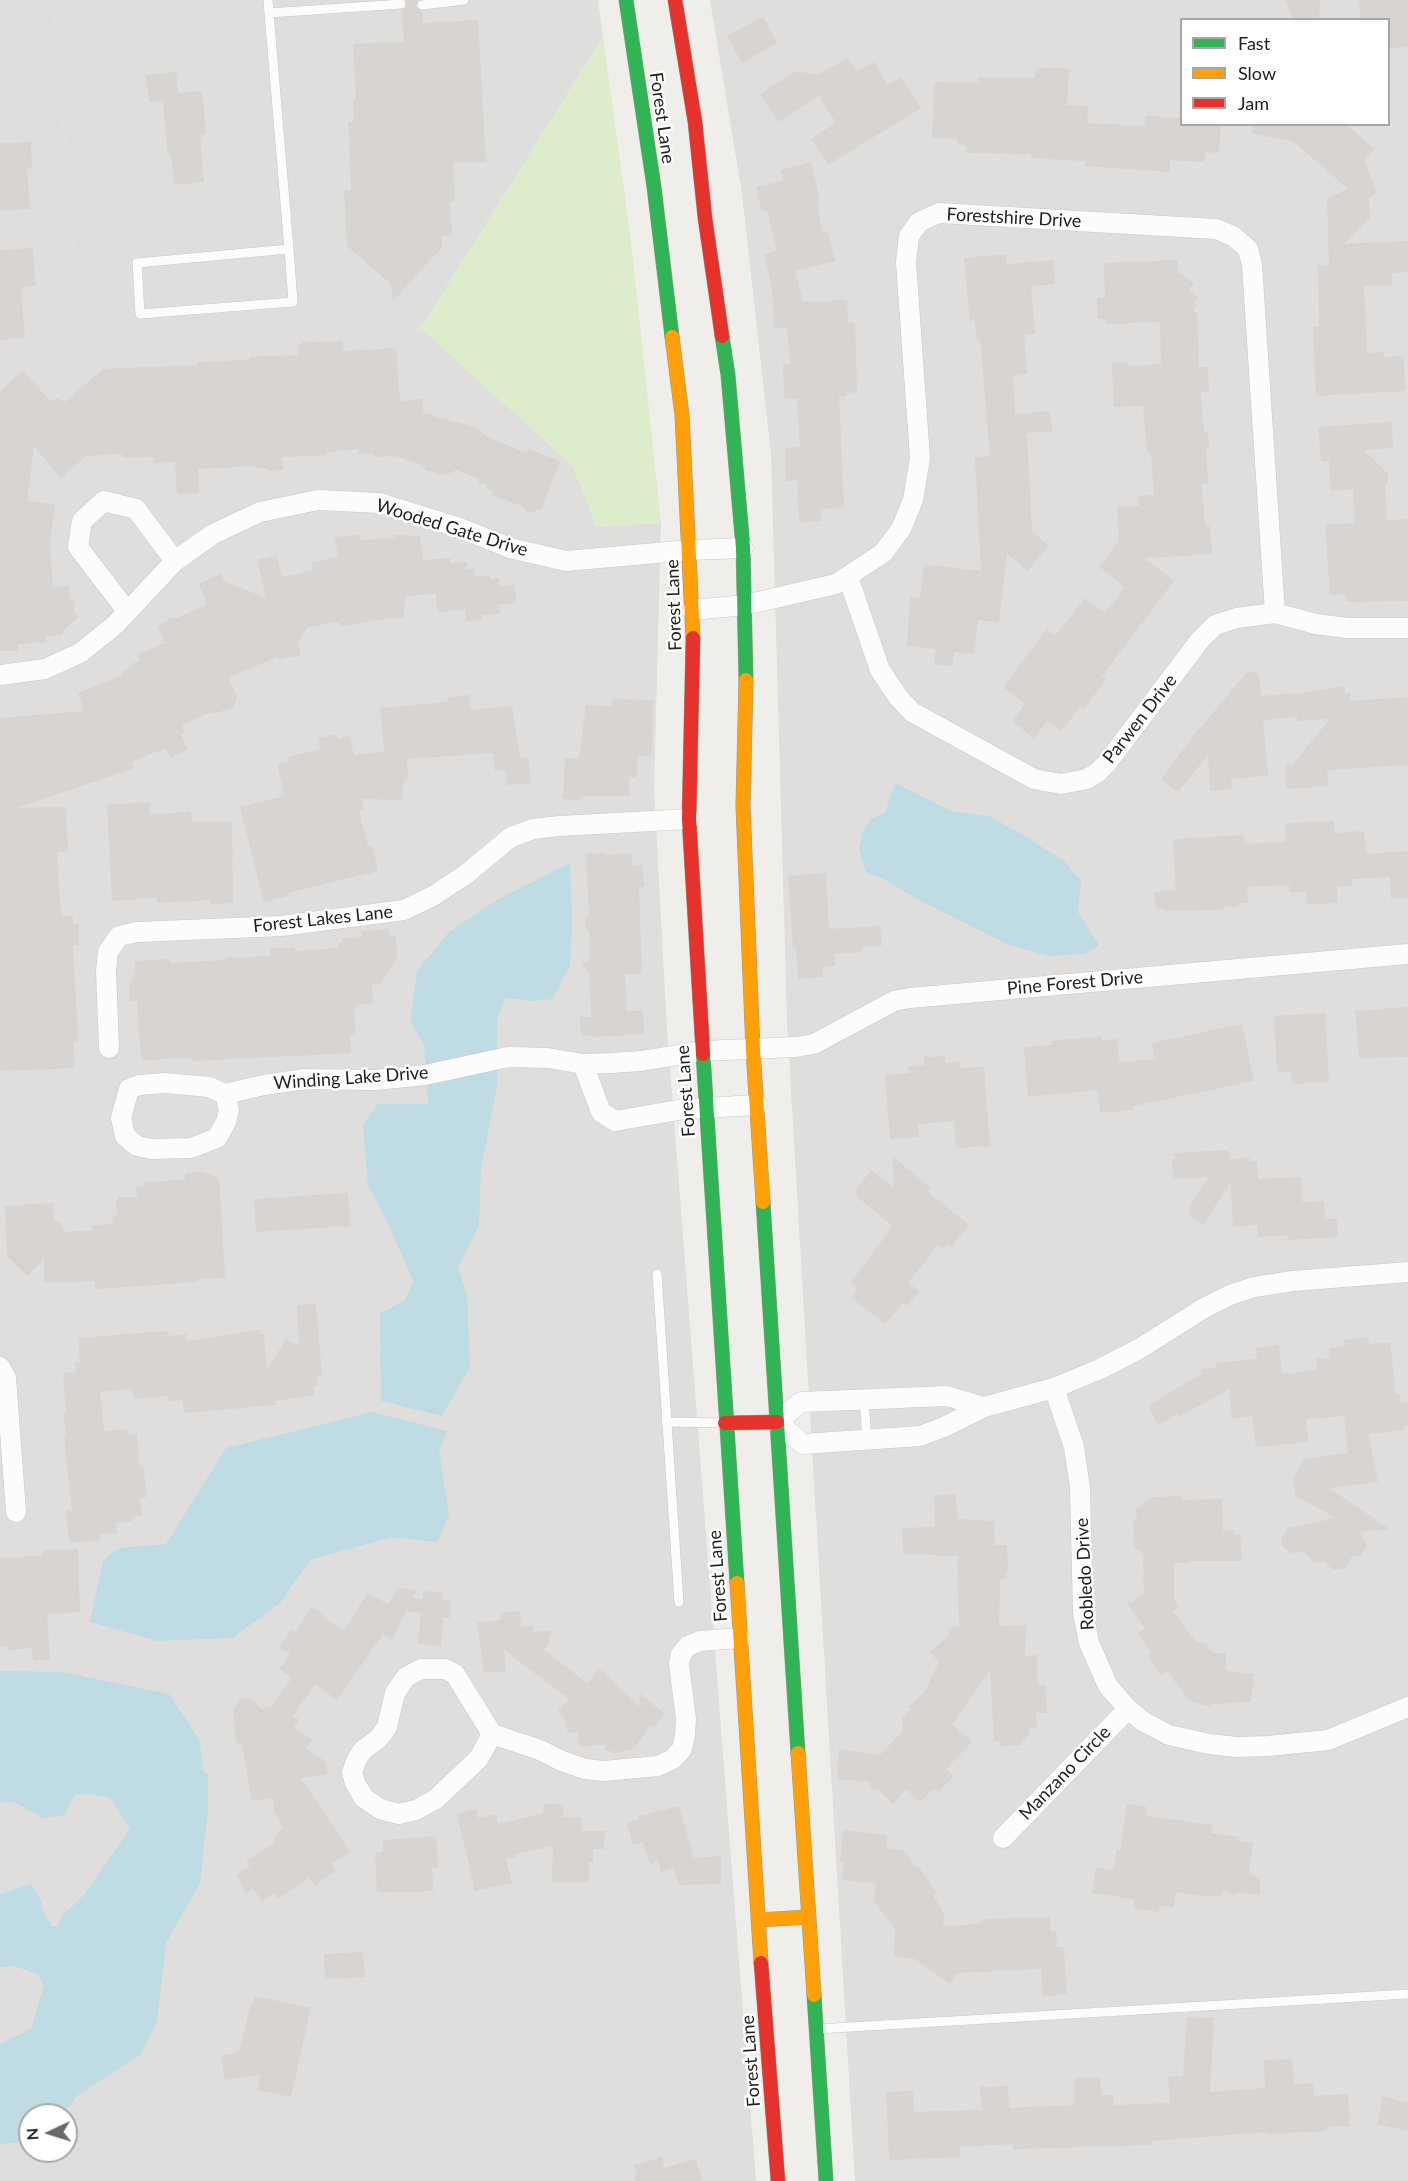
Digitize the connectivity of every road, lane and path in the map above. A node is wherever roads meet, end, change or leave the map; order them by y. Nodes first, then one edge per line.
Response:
1 (268, 0) edge
2 (464, 0) edge
3 (626, 0) edge
4 (675, 0) edge
5 (401, 4) dead end
6 (422, 5) dead end
7 (269, 13) junction
8 (289, 249) junction
9 (742, 548) junction
10 (690, 550) junction
11 (176, 561) junction
12 (848, 578) junction
13 (746, 605) junction
14 (693, 610) junction
15 (128, 611) junction
16 (1275, 613) junction
17 (1408, 628) edge
18 (0, 675) edge
19 (689, 819) junction
20 (1408, 954) edge
21 (109, 1048) dead end
22 (753, 1050) junction
23 (702, 1051) junction
24 (583, 1064) junction
25 (225, 1094) junction
26 (757, 1105) junction
27 (705, 1107) junction
28 (1403, 1273) edge
29 (657, 1274) dead end
30 (0, 1367) edge
31 (1054, 1388) junction
32 (864, 1400) junction
33 (984, 1407) junction
34 (666, 1422) junction
35 (777, 1422) junction
36 (725, 1423) junction
37 (867, 1440) junction
38 (15, 1512) dead end
39 (679, 1602) dead end
40 (740, 1638) junction
41 (1408, 1707) edge
42 (1128, 1708) junction
43 (492, 1734) junction
44 (1003, 1838) dead end
45 (809, 1917) junction
46 (758, 1920) junction
47 (1408, 1994) edge
48 (816, 2029) junction
49 (777, 2181) edge
50 (826, 2181) edge

1 - 7 lane
2 - 6 lane
3 - 10 main road, Forest Lane
4 - 9 main road, Forest Lane
5 - 7 lane
7 - 8 lane
8 - 8 lane
9 - 10 street, Wooded Gate Drive
9 - 13 main road, Forest Lane
10 - 11 street, Wooded Gate Drive
10 - 14 main road, Forest Lane
11 - 15 street, Wooded Gate Drive
11 - 15 street
12 - 13 street, Forestshire Drive
12 - 16 street, Parwen Drive
12 - 16 street, Forestshire Drive
13 - 14 street, Forestshire Drive
13 - 22 main road, Forest Lane
14 - 19 main road, Forest Lane
15 - 18 street, Wooded Gate Drive
16 - 17 street, Parwen Drive
19 - 21 street, Forest Lakes Lane
19 - 23 main road, Forest Lane
20 - 22 street, Pine Forest Drive
22 - 23 street, Winding Lake Drive
22 - 26 main road, Forest Lane
23 - 24 street, Winding Lake Drive
23 - 27 main road, Forest Lane
24 - 25 street, Winding Lake Drive
24 - 27 street
25 - 25 street
26 - 27 street
26 - 35 main road, Forest Lane
27 - 36 main road, Forest Lane
28 - 31 street
29 - 34 lane
30 - 38 street
31 - 33 street
31 - 42 street, Robledo Drive
32 - 33 street
32 - 35 street
32 - 37 lane
33 - 37 street
34 - 36 lane
34 - 39 lane
35 - 36 main road
35 - 37 street
35 - 45 main road, Forest Lane
36 - 40 main road, Forest Lane
40 - 43 street
40 - 46 main road, Forest Lane
41 - 42 street, Robledo Drive
42 - 44 street, Manzano Circle
43 - 43 street
45 - 46 main road
45 - 48 main road, Forest Lane
46 - 49 main road, Forest Lane
47 - 48 lane
48 - 50 main road, Forest Lane

